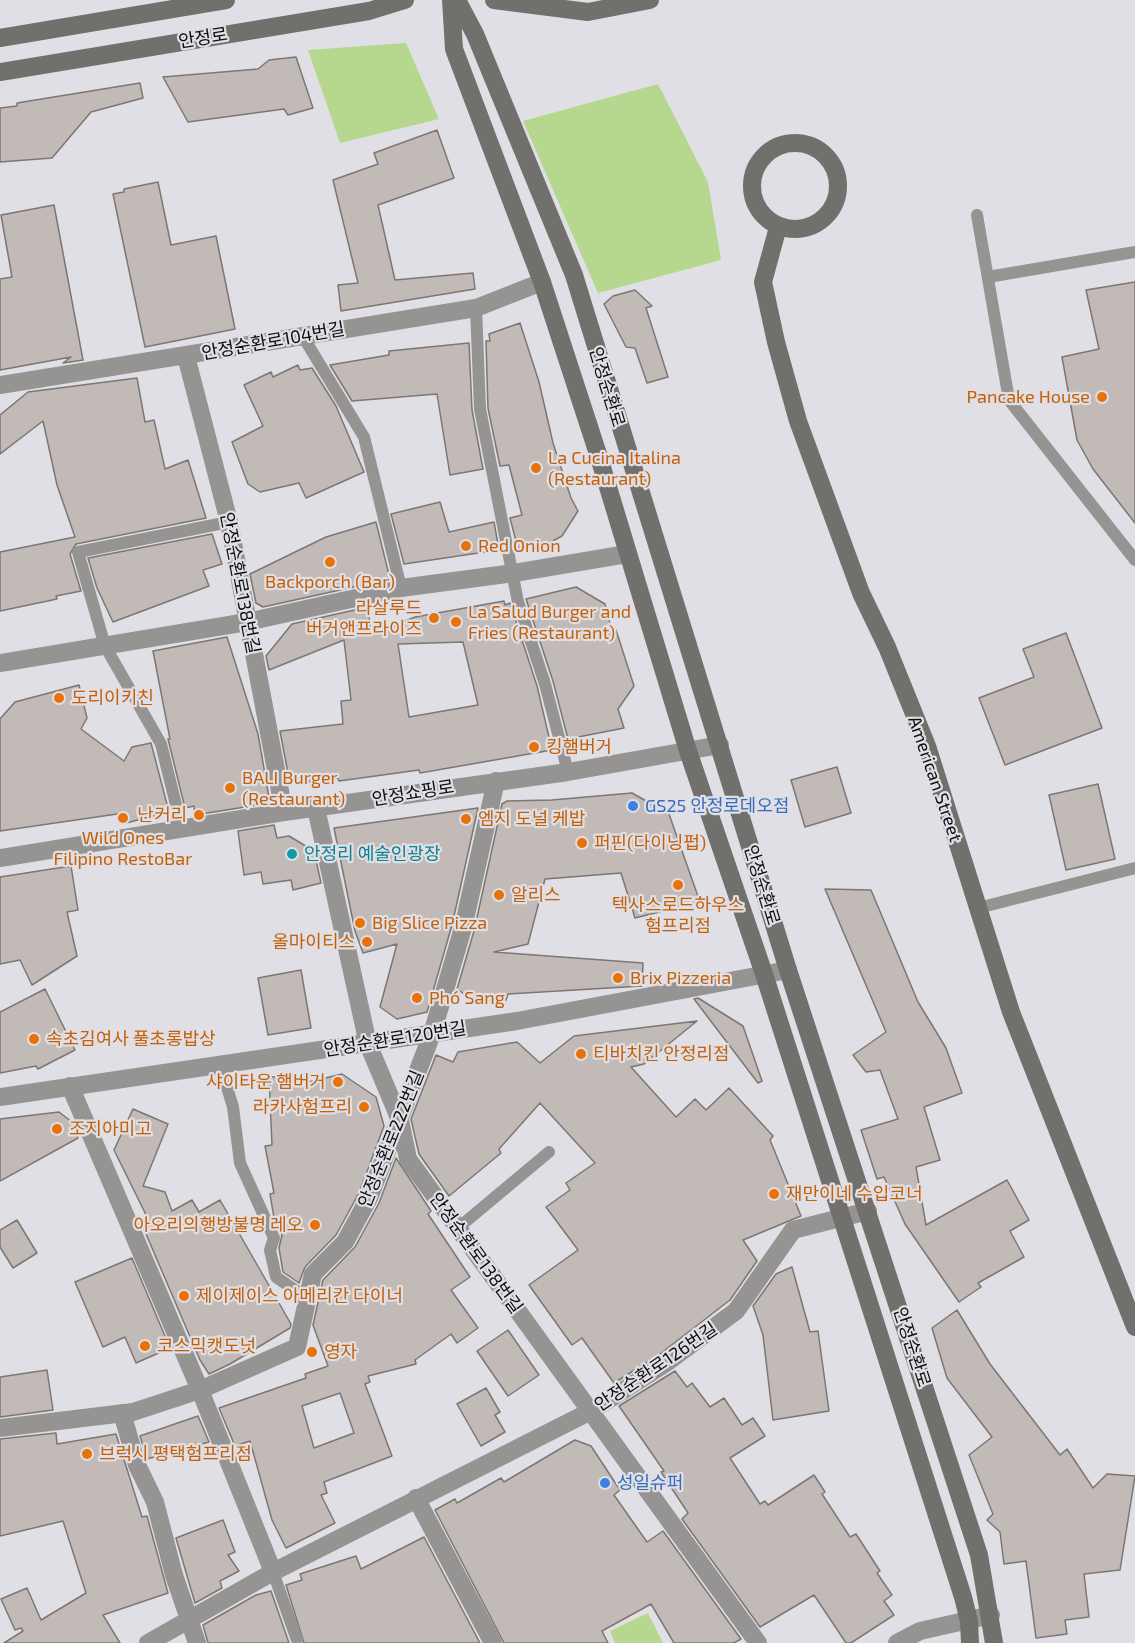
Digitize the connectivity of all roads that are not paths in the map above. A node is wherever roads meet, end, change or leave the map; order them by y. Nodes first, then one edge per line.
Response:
1 (226, 0) edge
2 (405, 0) edge
3 (451, 0) edge
4 (457, 0) edge
5 (494, 0) edge
6 (650, 0) edge
7 (0, 38) edge
8 (0, 72) edge
9 (977, 215) dead end
10 (778, 227) junction
11 (1135, 252) edge
12 (987, 277) junction
13 (542, 282) junction
14 (476, 308) junction
15 (302, 334) junction
16 (186, 356) junction
17 (0, 385) edge
18 (229, 522) junction
19 (627, 554) junction
20 (1135, 560) edge
21 (514, 573) junction
22 (401, 588) junction
23 (248, 622) junction
24 (105, 646) junction
25 (0, 663) edge
26 (720, 745) junction
27 (688, 751) junction
28 (568, 772) junction
29 (496, 781) junction
30 (316, 808) junction
31 (284, 812) junction
32 (182, 829) junction
33 (0, 858) edge
34 (1135, 868) edge
35 (978, 908) junction
36 (788, 970) junction
37 (764, 974) junction
38 (432, 1034) junction
39 (368, 1044) junction
40 (224, 1064) junction
41 (70, 1086) junction
42 (0, 1097) edge
43 (400, 1120) junction
44 (549, 1152) dead end
45 (868, 1211) junction
46 (840, 1218) junction
47 (458, 1228) junction
48 (308, 1299) junction
49 (1135, 1327) edge
50 (200, 1390) junction
51 (591, 1411) junction
52 (122, 1413) junction
53 (0, 1428) edge
54 (416, 1498) junction
55 (273, 1572) junction
56 (991, 1615) junction
57 (189, 1620) junction
58 (969, 1621) junction
59 (297, 1640) dead end
60 (148, 1643) edge
61 (197, 1643) edge
62 (493, 1643) edge
63 (758, 1643) edge
64 (897, 1643) edge
65 (970, 1643) edge
66 (994, 1643) edge

1 - 7 main road, 안정로
2 - 8 main road, 안정로
3 - 13 main road, 안정순환로
4 - 26 main road, 안정순환로
5 - 6 main road
9 - 12 lane
10 - 10 main road
10 - 35 main road, American Street
11 - 12 lane
12 - 20 lane
13 - 14 street, 안정순환로104번길
13 - 19 main road, 안정순환로
14 - 15 street, 안정순환로104번길
14 - 21 lane
15 - 16 street, 안정순환로104번길
15 - 22 lane
16 - 17 street, 안정순환로104번길
16 - 18 street, 안정순환로138번길
18 - 23 street, 안정순환로138번길
18 - 24 lane
19 - 21 street
19 - 27 main road, 안정순환로
21 - 22 street
21 - 28 lane
22 - 23 street
23 - 24 street
23 - 31 street, 안정순환로138번길
24 - 25 street
24 - 32 lane
26 - 27 street, 안정쇼핑로
26 - 36 main road, 안정순환로
27 - 28 street, 안정쇼핑로
27 - 37 main road, 안정순환로
28 - 29 street, 안정쇼핑로
29 - 30 street, 안정쇼핑로
29 - 38 street, 안정순환로222번길
30 - 31 street, 안정쇼핑로
30 - 39 street, 안정순환로138번길
31 - 32 street, 안정쇼핑로
32 - 33 street, 안정쇼핑로
34 - 35 lane
35 - 49 main road, American Street
36 - 37 street, 안정순환로120번길
36 - 45 main road, 안정순환로
37 - 38 street, 안정순환로120번길
37 - 46 main road, 안정순환로
38 - 39 street, 안정순환로120번길
38 - 43 street, 안정순환로222번길
39 - 40 street, 안정순환로120번길
39 - 43 street, 안정순환로138번길
40 - 41 street, 안정순환로120번길
40 - 48 lane
41 - 42 street, 안정순환로120번길
41 - 50 street
43 - 47 street, 안정순환로138번길
43 - 48 street, 안정순환로222번길
44 - 47 lane
45 - 46 street, 안정순환로126번길
45 - 56 main road, 안정순환로
46 - 51 street, 안정순환로126번길
46 - 58 main road, 안정순환로
47 - 51 street, 안정순환로138번길
48 - 50 street, 안정순환로222번길
50 - 52 street, 안정순환로222번길
50 - 55 street
51 - 54 street, 안정순환로126번길
51 - 63 street, 안정순환로138번길
52 - 53 street, 안정순환로222번길
52 - 57 street
54 - 55 street, 안정순환로126번길
54 - 62 street
55 - 57 street, 안정순환로126번길
55 - 59 lane
56 - 58 street
56 - 66 main road, 안정순환로
57 - 60 street, 안정순환로126번길
57 - 61 street
58 - 64 street
58 - 65 main road, 안정순환로

